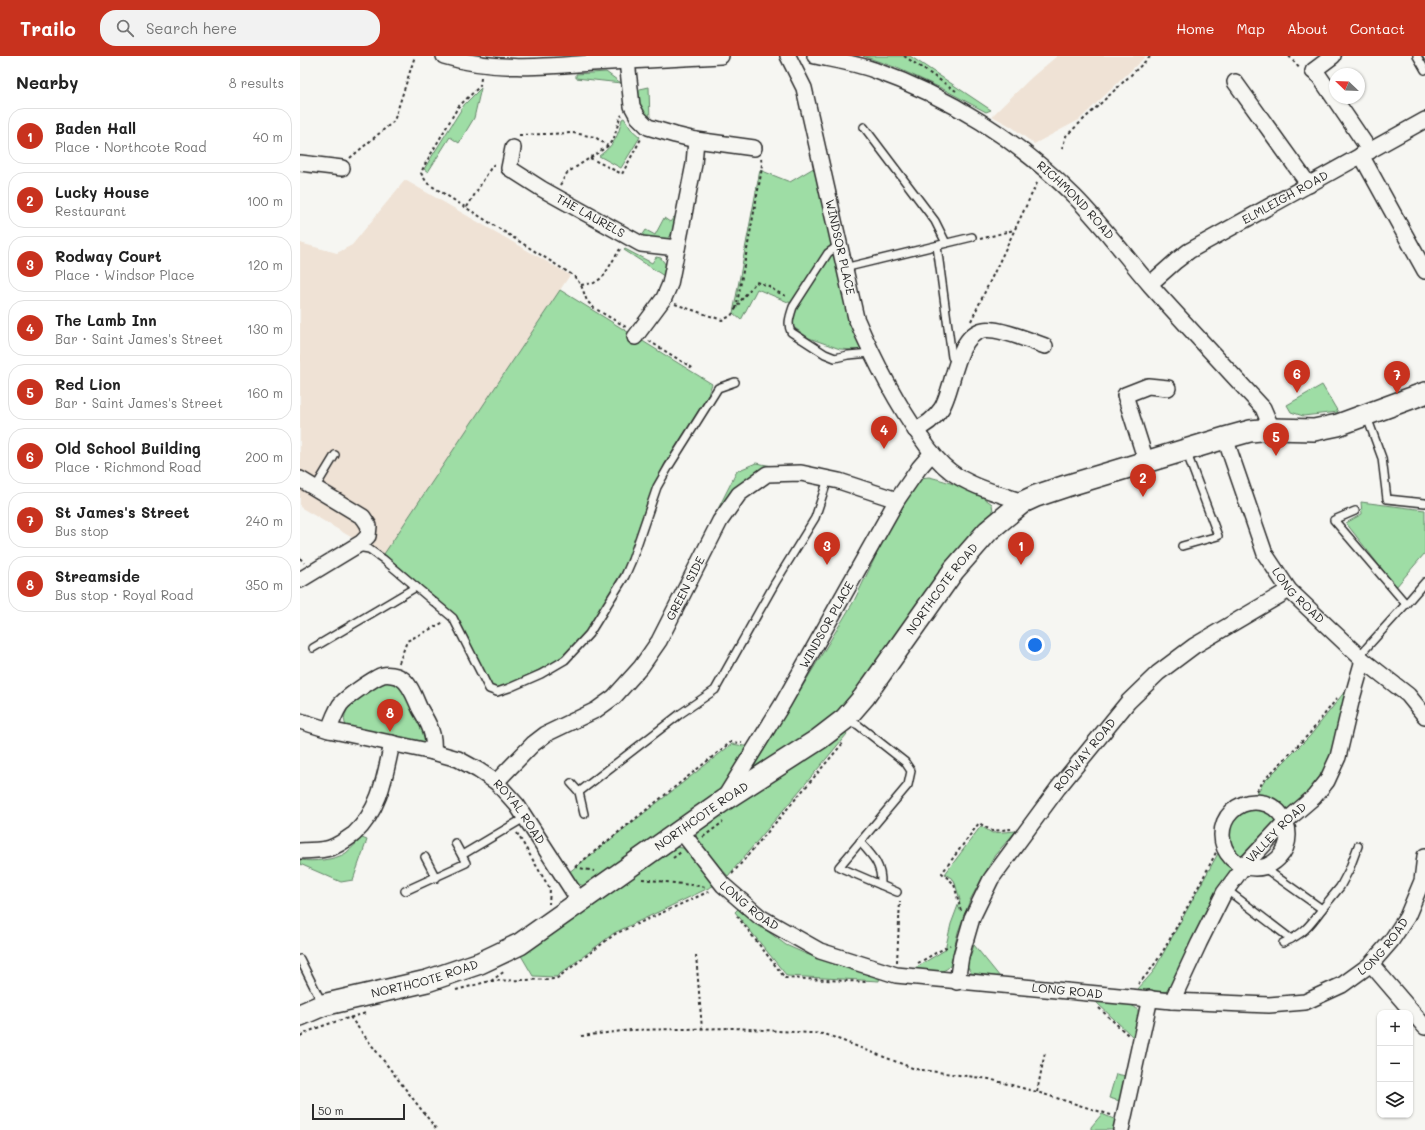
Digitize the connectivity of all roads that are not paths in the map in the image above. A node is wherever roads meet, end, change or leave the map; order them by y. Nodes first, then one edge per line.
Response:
1 (444, 56) edge
2 (721, 56) edge
3 (788, 56) edge
4 (815, 56) edge
5 (1333, 56) edge
6 (1417, 56) edge
7 (656, 58) edge
8 (462, 59) edge
9 (627, 61) junction
10 (1425, 70) edge
11 (1235, 82) dead end
12 (1425, 120) edge
13 (864, 127) dead end
14 (696, 140) junction
15 (513, 148) road end
16 (754, 148) road end
17 (1366, 153) junction
18 (300, 163) edge
19 (342, 168) road end
20 (1309, 184) junction
21 (972, 237) road end
22 (946, 244) junction
23 (839, 245) junction
24 (937, 246) junction
25 (677, 248) junction
26 (844, 268) junction
27 (1425, 272) edge
28 (1150, 284) junction
29 (636, 335) road end
30 (1045, 346) dead end
31 (871, 354) junction
32 (952, 357) dead end
33 (735, 382) dead end
34 (1168, 388) dead end
35 (1425, 393) edge
36 (1367, 415) junction
37 (1272, 429) junction
38 (915, 430) junction
39 (1225, 438) junction
40 (1186, 449) junction
41 (932, 453) junction
42 (335, 455) dead end
43 (1146, 461) junction
44 (828, 478) junction
45 (300, 479) edge
46 (315, 488) junction
47 (898, 500) junction
48 (1023, 502) junction
49 (1425, 502) edge
50 (1355, 511) dead end
51 (1182, 546) dead end
52 (355, 547) junction
53 (300, 580) edge
54 (1425, 582) edge
55 (416, 587) junction
56 (1289, 590) junction
57 (1406, 604) junction
58 (313, 648) dead end
59 (1361, 658) junction
60 (1425, 716) edge
61 (845, 719) junction
62 (300, 721) edge
63 (329, 730) junction
64 (392, 743) junction
65 (433, 752) junction
66 (496, 782) junction
67 (571, 782) dead end
68 (579, 792) junction
69 (724, 800) junction
70 (584, 814) dead end
71 (526, 817) junction
72 (1286, 821) junction
73 (681, 831) junction
74 (860, 842) junction
75 (455, 843) dead end
76 (1358, 846) dead end
77 (300, 851) edge
78 (462, 855) junction
79 (1425, 856) edge
80 (425, 857) dead end
81 (1244, 866) junction
82 (1263, 867) junction
83 (436, 878) junction
84 (1424, 882) edge
85 (881, 885) junction
86 (1227, 890) junction
87 (405, 891) dead end
88 (896, 892) road end
89 (580, 902) junction
90 (1322, 909) junction
91 (1291, 939) junction
92 (1283, 943) dead end
93 (300, 960) edge
94 (1371, 964) junction
95 (957, 982) junction
96 (1150, 998) junction
97 (1172, 1001) junction
98 (329, 1003) junction
99 (300, 1015) edge
100 (1425, 1027) edge
101 (1122, 1125) edge

1 - 8 street
2 - 7 street
3 - 23 street, WINDSOR PLACE
4 - 28 street, RICHMOND ROAD
5 - 17 street
6 - 10 lane
7 - 9 street
8 - 9 street
9 - 14 street
11 - 20 street
12 - 17 street, ELMLEIGH ROAD
13 - 22 lane
14 - 16 street
14 - 25 street
15 - 25 street, THE LAURELS
17 - 20 street, ELMLEIGH ROAD
17 - 27 street
18 - 19 street
20 - 28 street, ELMLEIGH ROAD
21 - 22 lane
22 - 24 lane
23 - 26 street, WINDSOR PLACE
23 - 31 lane
24 - 26 lane
24 - 32 lane
25 - 29 street
26 - 31 street, WINDSOR PLACE
28 - 37 street, RICHMOND ROAD
30 - 38 street
31 - 38 street, WINDSOR PLACE
33 - 55 lane
34 - 43 street
35 - 36 street, NORTHCOTE ROAD
36 - 37 street, NORTHCOTE ROAD
36 - 49 lane
37 - 39 street, NORTHCOTE ROAD
38 - 41 street, WINDSOR PLACE
39 - 40 street, NORTHCOTE ROAD
39 - 56 street, LONG ROAD
40 - 43 street, NORTHCOTE ROAD
40 - 51 lane
41 - 47 street, WINDSOR PLACE
41 - 48 street, WINDSOR PLACE
42 - 46 lane
43 - 48 street, NORTHCOTE ROAD
44 - 47 street, GREEN SIDE
44 - 66 street, GREEN SIDE
44 - 68 lane
45 - 46 street
46 - 52 street
47 - 69 street, WINDSOR PLACE
48 - 61 street, NORTHCOTE ROAD
50 - 57 lane
52 - 53 street
52 - 55 lane
54 - 57 lane
55 - 58 lane
56 - 59 street, LONG ROAD
56 - 95 street, RODWAY ROAD
57 - 59 lane
59 - 60 street, LONG ROAD
59 - 72 street, VALLEY ROAD
61 - 69 street, NORTHCOTE ROAD
61 - 74 lane
62 - 63 street, ROYAL ROAD
63 - 64 street, ROYAL ROAD
63 - 65 street
64 - 65 street, ROYAL ROAD
64 - 77 street
65 - 66 street, ROYAL ROAD
66 - 71 street, ROYAL ROAD
67 - 68 lane
68 - 70 lane
69 - 73 street, NORTHCOTE ROAD
71 - 78 lane
71 - 89 street, ROYAL ROAD
72 - 81 street, VALLEY ROAD
72 - 81 street
72 - 82 street
73 - 89 street, NORTHCOTE ROAD
73 - 95 street, LONG ROAD
74 - 85 lane
74 - 85 lane
75 - 78 lane
76 - 90 lane
78 - 83 lane
79 - 84 street, LONG ROAD
80 - 83 lane
81 - 82 street
81 - 86 street, VALLEY ROAD
82 - 90 lane
83 - 87 lane
84 - 94 street, LONG ROAD
85 - 88 lane
86 - 91 lane
86 - 97 street, VALLEY ROAD
89 - 98 street, NORTHCOTE ROAD
90 - 91 lane
91 - 92 lane
93 - 98 lane
94 - 97 street, LONG ROAD
94 - 100 street
95 - 96 street, LONG ROAD
96 - 97 street, LONG ROAD
96 - 101 street
98 - 99 street, NORTHCOTE ROAD

